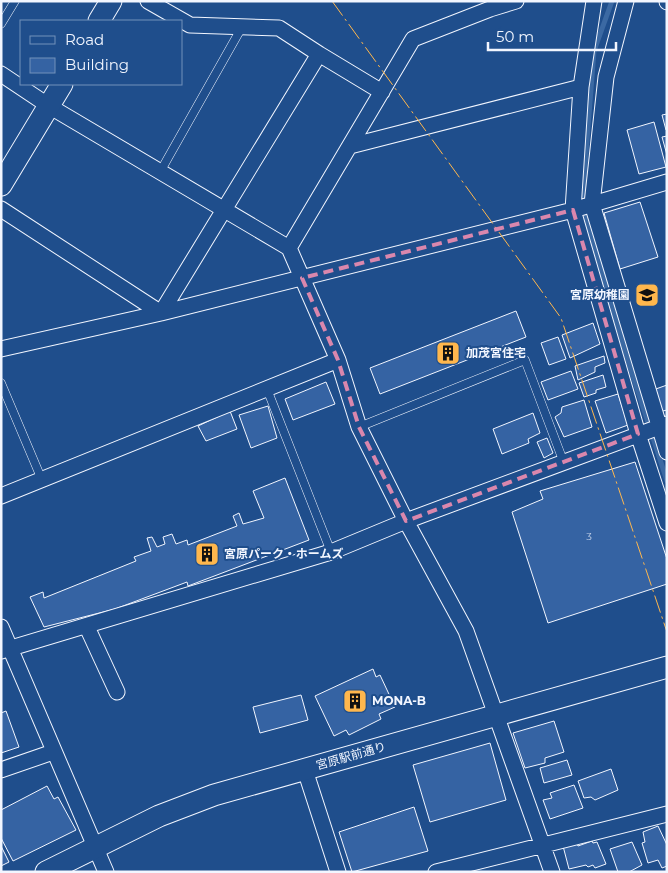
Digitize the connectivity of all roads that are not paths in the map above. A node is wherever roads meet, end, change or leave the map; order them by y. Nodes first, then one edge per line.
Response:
1 (15, 1) edge
2 (111, 1) edge
3 (148, 1) edge
4 (516, 1) edge
5 (594, 1) edge
6 (626, 1) edge
7 (100, 20) edge
8 (181, 20) edge
9 (182, 20) edge
10 (1, 24) edge
11 (242, 27) junction
12 (319, 54) junction
13 (1, 74) edge
14 (61, 85) edge
15 (581, 87) junction
16 (382, 92) junction
17 (49, 106) junction
18 (350, 146) junction
19 (160, 172) junction
20 (667, 182) edge
21 (1, 185) edge
22 (592, 204) junction
23 (1, 209) edge
24 (574, 209) junction
25 (224, 210) junction
26 (289, 248) junction
27 (302, 278) junction
28 (161, 313) junction
29 (1, 349) edge
30 (338, 360) junction
31 (1, 383) edge
32 (267, 389) junction
33 (661, 425) edge
34 (360, 427) junction
35 (639, 434) junction
36 (667, 452) edge
37 (564, 463) junction
38 (42, 480) junction
39 (1, 496) edge
40 (406, 521) junction
41 (667, 523) edge
42 (331, 552) junction
43 (1, 627) edge
44 (87, 627) junction
45 (6, 650) edge
46 (667, 667) edge
47 (117, 692) dead end
48 (497, 715) junction
49 (53, 752) junction
50 (1, 770) edge
51 (305, 770) junction
52 (667, 814) edge
53 (542, 846) junction
54 (95, 848) junction
55 (46, 872) edge
56 (106, 872) edge
57 (338, 872) edge
58 (436, 872) edge
59 (552, 872) edge

1 - 10 lane
2 - 7 street
3 - 8 street
4 - 16 street
5 - 15 street
6 - 22 street
9 - 11 street
11 - 12 street
11 - 19 lane
12 - 16 street
12 - 25 street
13 - 17 street
14 - 17 street
15 - 18 street
15 - 24 street
16 - 18 street
17 - 19 street
17 - 21 street
18 - 26 street
19 - 25 street
20 - 22 street
22 - 24 street
22 - 33 street
23 - 28 street
24 - 27 street
24 - 35 street
25 - 26 street
25 - 28 street
26 - 27 street
27 - 28 street
27 - 30 street
28 - 29 street
30 - 32 street
30 - 34 street
31 - 38 lane
32 - 38 street
32 - 42 lane
33 - 35 street
33 - 36 street
34 - 37 lane
34 - 40 street
35 - 37 street
35 - 41 street
37 - 40 street
38 - 39 street
40 - 42 street
40 - 48 street
42 - 44 street
43 - 45 street
44 - 45 street
44 - 47 street
45 - 49 street
46 - 48 street, 宮原駅前通り
48 - 51 street, 宮原駅前通り
48 - 53 street
49 - 50 street
49 - 54 street
51 - 54 street, 宮原駅前通り
51 - 57 street
52 - 53 street
53 - 58 street
53 - 59 street
54 - 55 street, 宮原駅前通り
54 - 56 street

